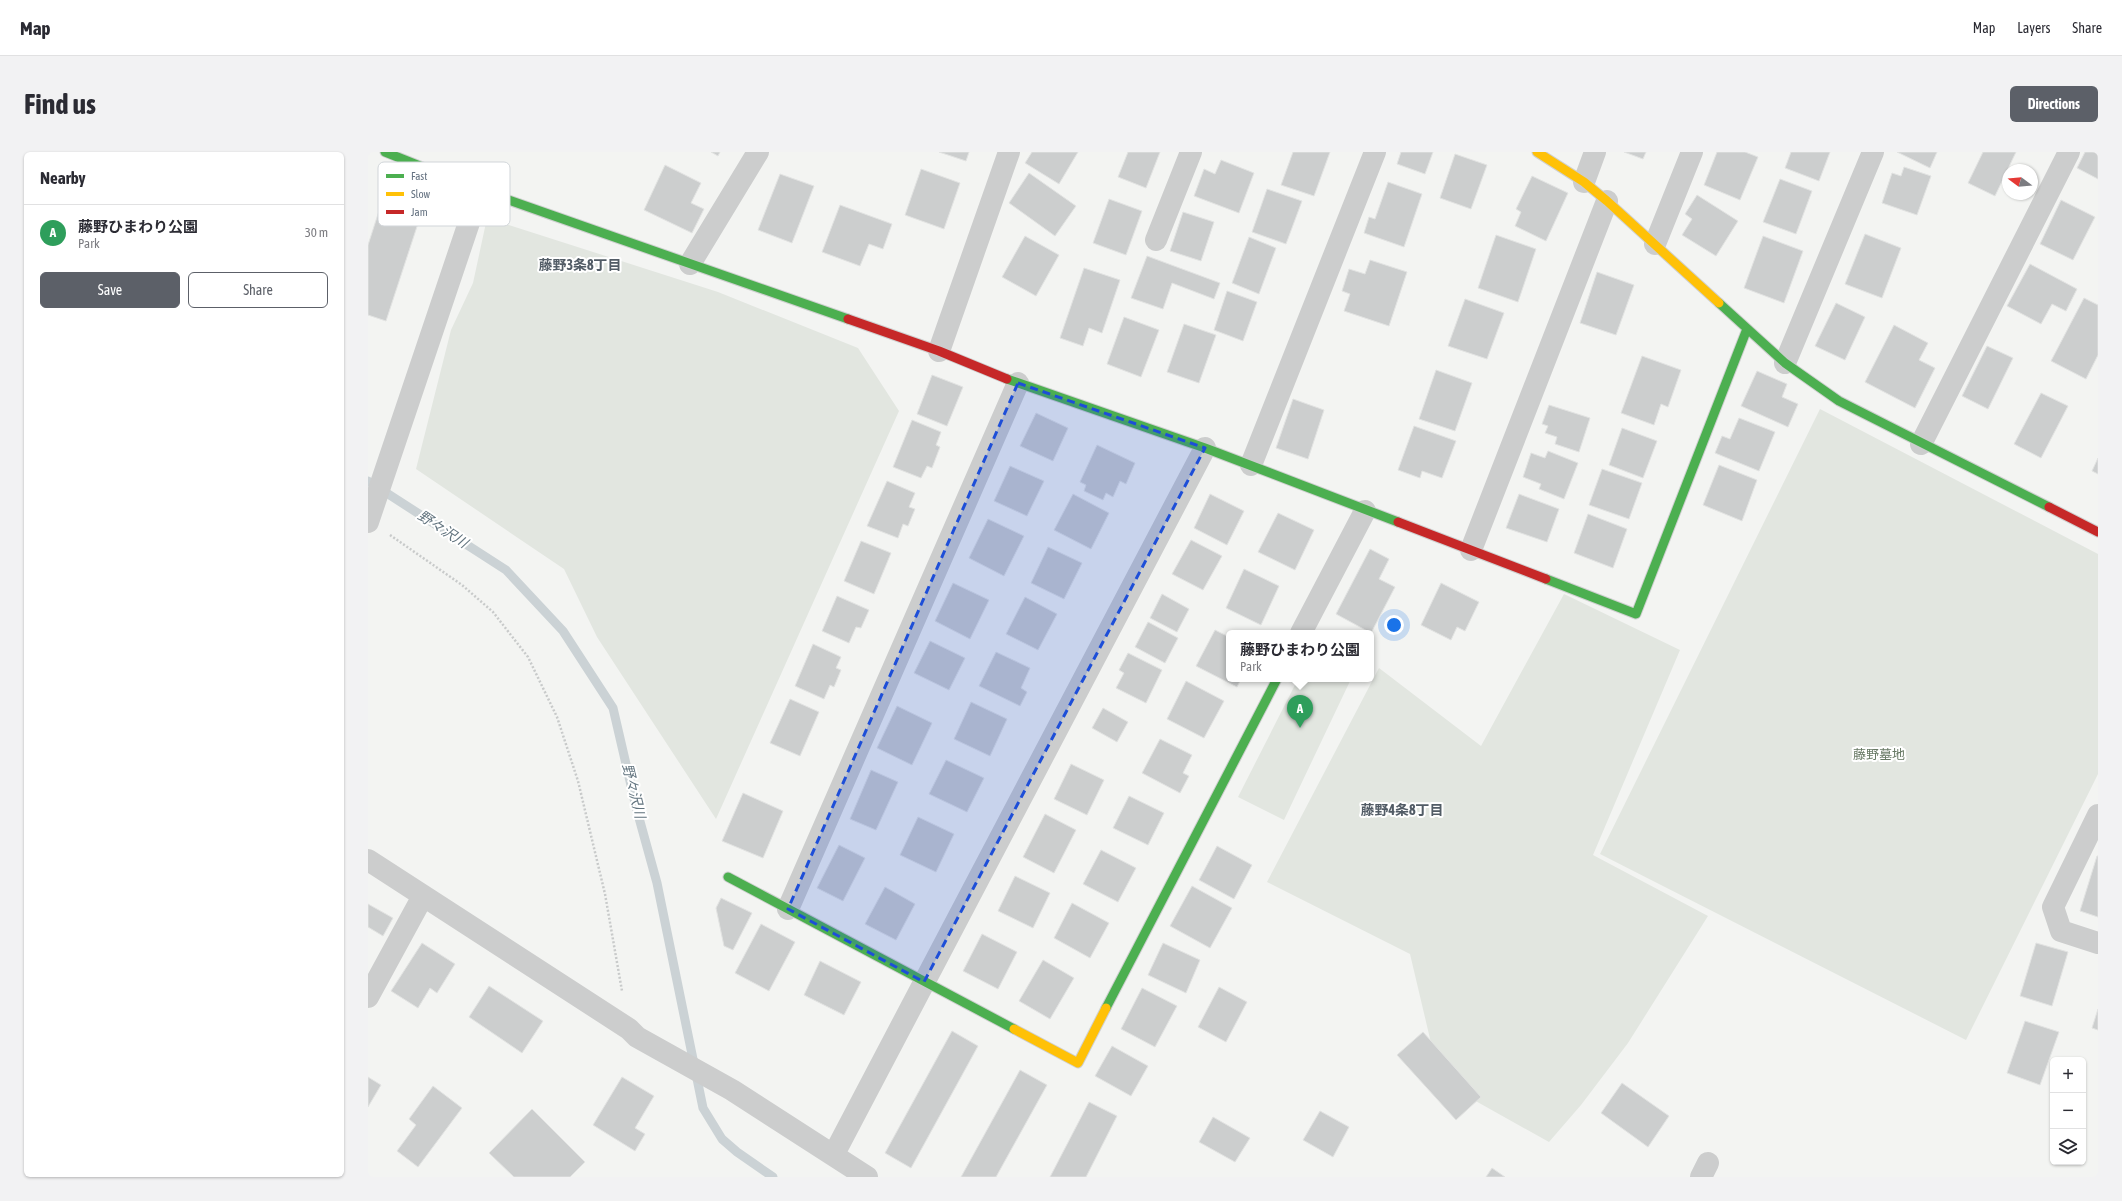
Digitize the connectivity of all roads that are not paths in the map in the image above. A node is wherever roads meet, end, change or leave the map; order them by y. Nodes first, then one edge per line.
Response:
1 (385, 152) edge
2 (758, 152) edge
3 (1009, 152) edge
4 (1191, 152) edge
5 (1375, 152) edge
6 (1537, 152) edge
7 (1595, 152) edge
8 (1692, 152) edge
9 (1873, 152) edge
10 (2069, 152) edge
11 (410, 162) edge
12 (1584, 182) junction
13 (510, 201) edge
14 (1607, 201) junction
15 (468, 226) edge
16 (1156, 240) dead end
17 (1655, 244) junction
18 (690, 264) junction
19 (1747, 329) junction
20 (939, 351) junction
21 (1785, 362) junction
22 (1018, 383) junction
23 (1922, 444) junction
24 (1205, 448) junction
25 (1251, 465) junction
26 (1365, 511) junction
27 (368, 521) edge
28 (2098, 532) edge
29 (1471, 550) junction
30 (1303, 630) edge
31 (1275, 682) edge
32 (2098, 815) edge
33 (368, 860) edge
34 (728, 877) dead end
35 (423, 896) junction
36 (788, 909) junction
37 (2098, 943) edge
38 (924, 982) junction
39 (368, 997) edge
40 (834, 1154) junction
41 (867, 1177) edge

1 - 11 street
2 - 18 street
3 - 20 street
4 - 16 street
5 - 25 street
6 - 12 street
7 - 12 street
8 - 17 street
9 - 21 street
10 - 23 street
12 - 14 street
13 - 18 street
14 - 17 street
14 - 29 street
15 - 27 street
17 - 19 street
18 - 20 street
19 - 21 street
19 - 29 street
20 - 22 street
21 - 23 street
22 - 24 street
22 - 36 street
23 - 28 street
24 - 25 street
24 - 38 street
25 - 26 street
26 - 29 street
26 - 30 street
31 - 38 street
32 - 37 street
33 - 35 street
34 - 36 street
35 - 39 street
35 - 40 street
36 - 38 street
38 - 40 street
40 - 41 street

